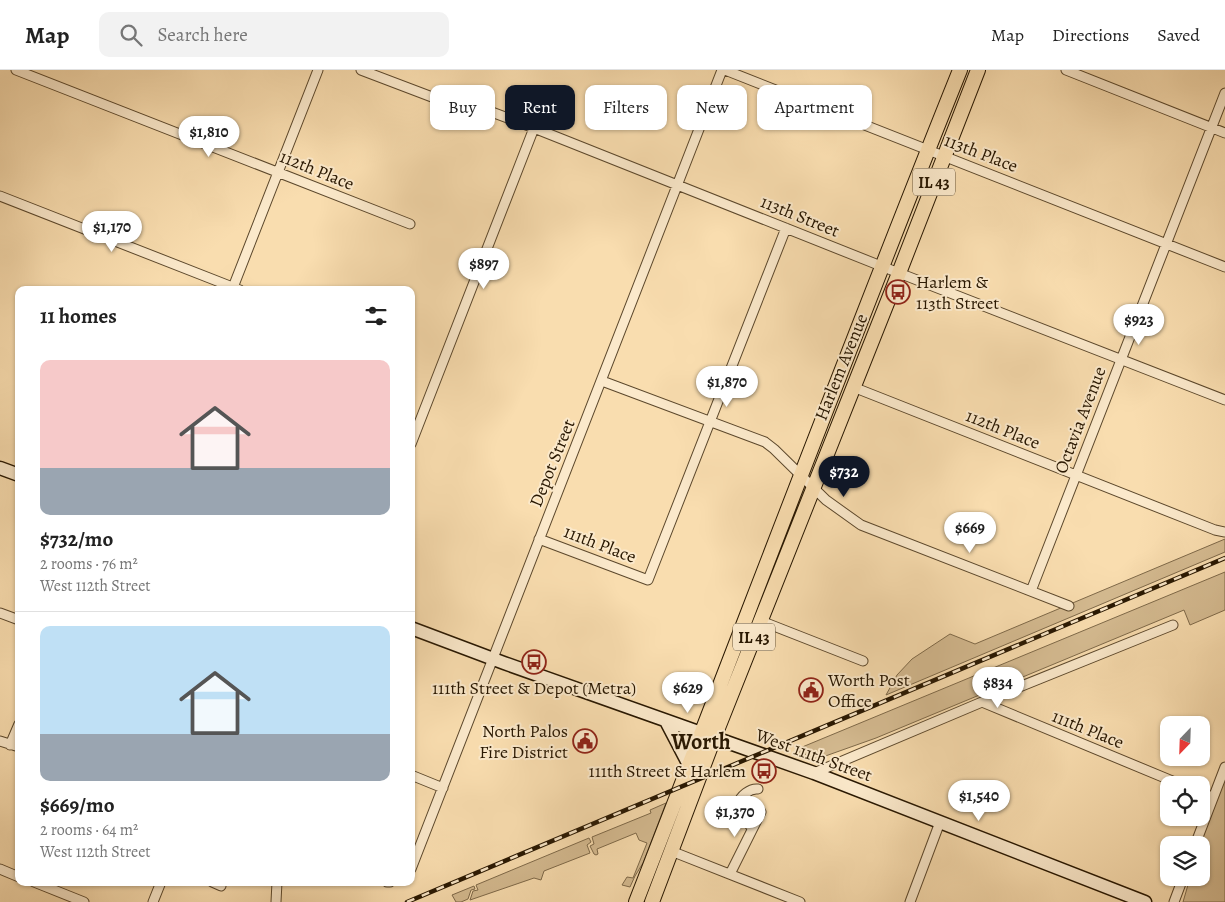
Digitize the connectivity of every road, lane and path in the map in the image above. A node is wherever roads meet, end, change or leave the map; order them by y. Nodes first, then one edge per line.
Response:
1 (16, 70) edge
2 (318, 70) edge
3 (361, 70) edge
4 (724, 70) edge
5 (960, 70) edge
6 (978, 70) edge
7 (1066, 70) edge
8 (1225, 93) edge
9 (505, 117) edge
10 (1212, 127) junction
11 (533, 130) edge
12 (539, 130) edge
13 (1225, 132) edge
14 (928, 150) junction
15 (944, 156) junction
16 (278, 172) junction
17 (678, 185) junction
18 (0, 196) edge
19 (410, 224) dead end
20 (786, 228) junction
21 (1166, 244) junction
22 (881, 266) junction
23 (1225, 266) edge
24 (899, 273) junction
25 (227, 286) edge
26 (236, 286) edge
27 (1121, 360) junction
28 (602, 381) junction
29 (853, 387) junction
30 (1225, 400) edge
31 (709, 422) junction
32 (415, 434) edge
33 (0, 468) edge
34 (15, 474) edge
35 (1076, 475) junction
36 (802, 477) junction
37 (813, 489) junction
38 (1225, 532) edge
39 (539, 539) junction
40 (1031, 592) junction
41 (1069, 606) dead end
42 (0, 613) edge
43 (754, 618) junction
44 (15, 619) edge
45 (1173, 625) dead end
46 (415, 630) edge
47 (492, 659) junction
48 (863, 661) dead end
49 (982, 702) junction
50 (666, 721) junction
51 (708, 735) junction
52 (0, 741) edge
53 (15, 746) edge
54 (689, 766) junction
55 (1225, 767) edge
56 (814, 773) junction
57 (1160, 776) edge
58 (415, 777) edge
59 (443, 788) junction
60 (758, 789) dead end
61 (1212, 797) joint
62 (761, 812) dead end
63 (940, 822) junction
64 (752, 829) junction
65 (1198, 836) edge
66 (671, 851) junction
67 (415, 859) edge
68 (0, 869) edge
69 (730, 874) junction
70 (15, 875) edge
71 (44, 886) edge
72 (160, 886) edge
73 (277, 886) edge
74 (1180, 886) edge
75 (84, 902) edge
76 (154, 902) edge
77 (276, 902) edge
78 (636, 902) edge
79 (652, 902) edge
80 (800, 902) edge
81 (910, 902) edge
82 (1145, 902) edge
83 (1174, 902) edge

1 - 16 street, 112th Place
2 - 16 street
3 - 9 street, 113th Street
4 - 14 street, 113th Place
4 - 17 street, Depot Street
5 - 14 main road, Harlem Avenue / IL 43
6 - 15 main road, Harlem Avenue / IL 43
7 - 10 street
8 - 10 street, Octavia Avenue
10 - 13 street
10 - 21 street, Octavia Avenue
11 - 32 street
12 - 17 street, 113th Street
14 - 15 street, 113th Place
14 - 22 main road, Harlem Avenue / IL 43
15 - 21 street, 113th Place
15 - 24 main road, Harlem Avenue / IL 43
16 - 19 street, 112th Place
16 - 26 street
17 - 20 street, 113th Street
17 - 28 street, Depot Street
18 - 25 street
20 - 22 street, 113th Street
20 - 31 street
21 - 23 street, 113th Place
21 - 27 street, Octavia Avenue
22 - 24 street, 113th Street
22 - 36 main road, Harlem Avenue / IL 43
24 - 27 street, 113th Street
24 - 29 main road, Harlem Avenue / IL 43
27 - 30 street, 113th Street
27 - 35 street, Octavia Avenue
28 - 31 street
28 - 39 street, Depot Street
29 - 35 street, 112th Place
29 - 37 main road, Harlem Avenue / IL 43
31 - 36 street
31 - 39 street, 111th Place
33 - 34 main road
35 - 38 street, 112th Place
35 - 40 street, Octavia Avenue
36 - 37 street
36 - 43 main road, Harlem Avenue / IL 43
37 - 40 street
37 - 43 main road, Harlem Avenue / IL 43
39 - 47 street, Depot Street
40 - 41 street
42 - 44 street
43 - 48 street
43 - 51 main road, Harlem Avenue / IL 43
45 - 49 street
46 - 47 main road, West 111th Street
47 - 50 main road, West 111th Street
47 - 59 street, Depot Street
49 - 56 street
49 - 57 street, 111th Place
50 - 51 main road, West 111th Street
50 - 54 main road
51 - 54 main road, Harlem Avenue / IL 43
51 - 56 main road, West 111th Street
51 - 66 main road, Harlem Avenue / IL 43
52 - 53 street
54 - 78 main road, Harlem Avenue / IL 43
55 - 61 street
56 - 63 main road, West 111th Street
58 - 59 street
59 - 67 street, Depot Street
60 - 64 street
61 - 65 street
62 - 64 street
63 - 81 street
63 - 82 main road, West 111th Street
64 - 69 street
66 - 69 street
66 - 79 main road, Harlem Avenue / IL 43
68 - 70 street
69 - 80 street
71 - 75 street
72 - 76 street
73 - 77 street
74 - 83 street

